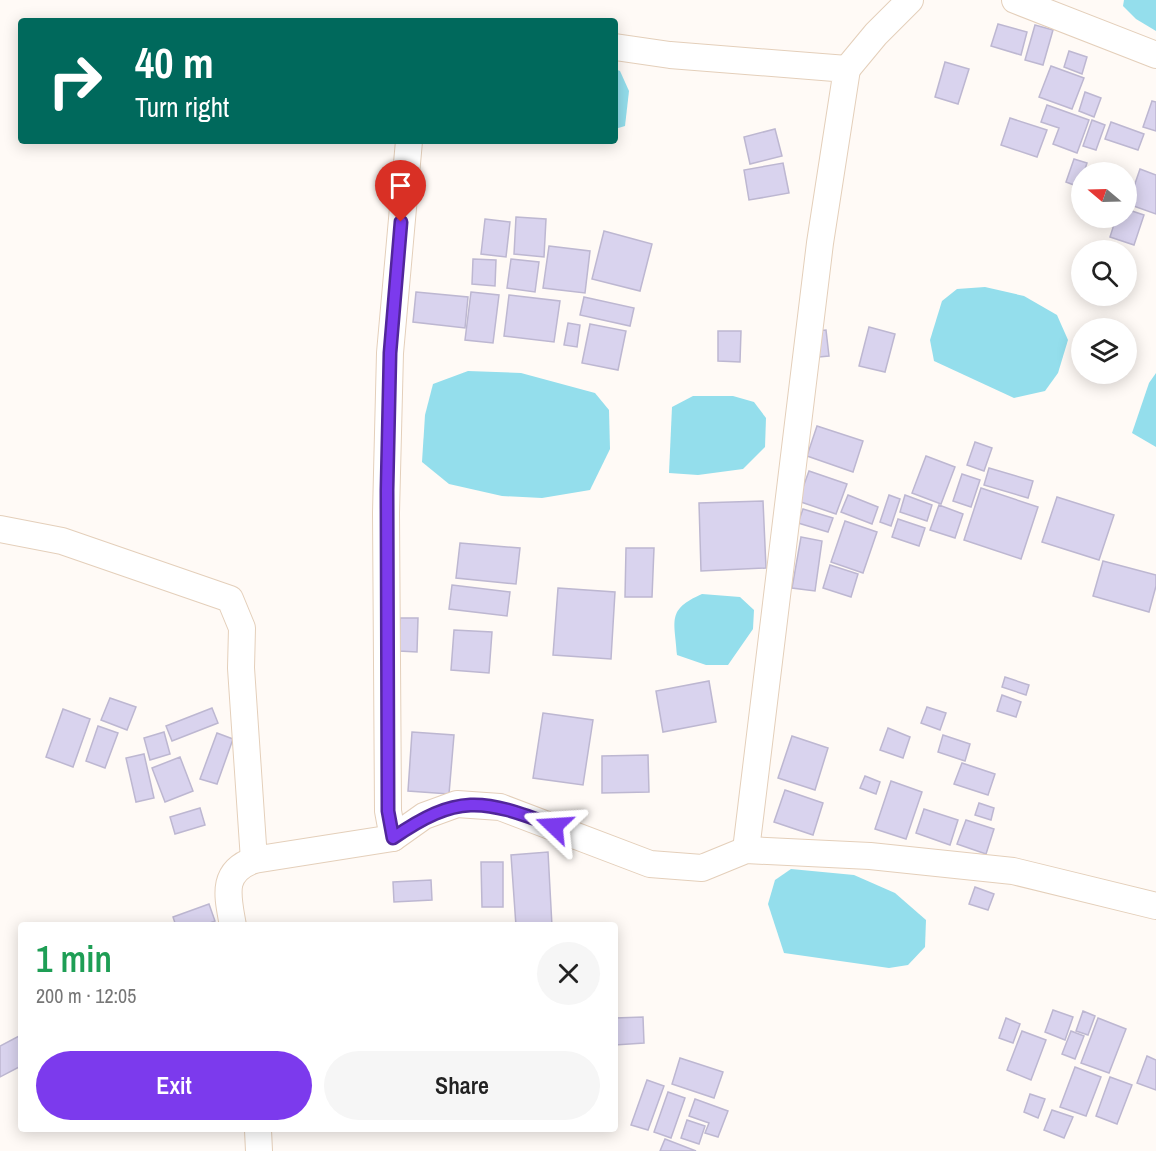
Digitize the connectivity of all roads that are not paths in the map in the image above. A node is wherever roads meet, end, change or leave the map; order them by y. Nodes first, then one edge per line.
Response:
1 (910, 0) edge
2 (1015, 0) edge
3 (618, 48) edge
4 (1156, 55) edge
5 (847, 69) junction
6 (409, 144) edge
7 (0, 529) edge
8 (393, 838) junction
9 (746, 850) junction
10 (254, 860) junction
11 (1156, 906) edge
12 (232, 922) edge
13 (258, 1132) edge
14 (259, 1151) edge

1 - 5 street
2 - 4 street
3 - 5 street
5 - 9 street
6 - 8 street
7 - 10 street
8 - 9 street
8 - 10 street
9 - 11 street
10 - 12 street
13 - 14 street

